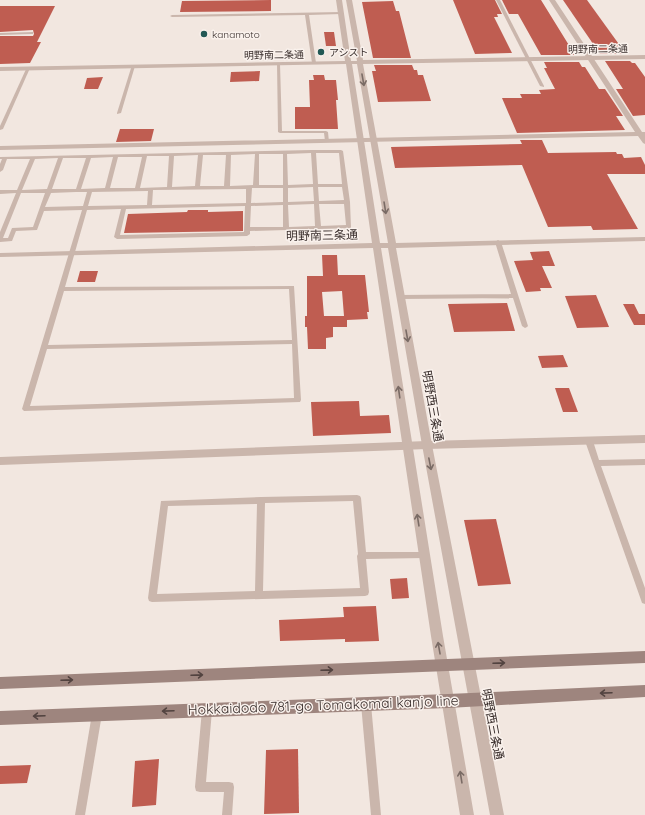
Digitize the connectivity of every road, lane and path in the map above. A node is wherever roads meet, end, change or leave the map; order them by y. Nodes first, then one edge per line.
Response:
1 (339, 0) edge
2 (349, 0) edge
3 (498, 0) edge
4 (552, 0) edge
5 (341, 13) junction
6 (307, 14) junction
7 (172, 16) dead end
8 (32, 33) dead end
9 (0, 34) edge
10 (645, 57) edge
11 (590, 58) junction
12 (530, 59) junction
13 (348, 62) junction
14 (359, 62) junction
15 (314, 63) junction
16 (278, 64) junction
17 (133, 66) junction
18 (28, 68) junction
19 (0, 69) edge
20 (542, 86) dead end
21 (119, 113) dead end
22 (1, 129) edge
23 (642, 134) edge
24 (373, 140) junction
25 (327, 141) junction
26 (360, 141) junction
27 (645, 142) edge
28 (0, 148) edge
29 (313, 151) junction
30 (285, 152) junction
31 (229, 153) junction
32 (256, 153) junction
33 (172, 154) junction
34 (201, 154) junction
35 (116, 155) junction
36 (145, 155) junction
37 (89, 156) junction
38 (33, 157) junction
39 (61, 157) junction
40 (3, 158) edge
41 (0, 170) edge
42 (315, 185) junction
43 (345, 185) junction
44 (285, 186) junction
45 (227, 187) junction
46 (249, 187) junction
47 (256, 187) junction
48 (197, 188) junction
49 (137, 189) junction
50 (151, 189) junction
51 (169, 189) junction
52 (90, 190) junction
53 (107, 190) junction
54 (48, 191) junction
55 (78, 191) junction
56 (0, 192) edge
57 (19, 192) junction
58 (347, 202) junction
59 (316, 203) junction
60 (248, 204) junction
61 (286, 204) junction
62 (149, 206) junction
63 (124, 207) junction
64 (85, 208) junction
65 (42, 209) junction
66 (318, 227) junction
67 (286, 228) junction
68 (247, 229) junction
69 (645, 239) edge
70 (0, 240) edge
71 (498, 242) junction
72 (391, 245) junction
73 (377, 246) junction
74 (72, 253) junction
75 (0, 255) edge
76 (61, 289) junction
77 (515, 296) junction
78 (400, 297) junction
79 (526, 326) dead end
80 (294, 342) junction
81 (44, 347) junction
82 (645, 439) edge
83 (589, 441) junction
84 (427, 445) junction
85 (407, 446) junction
86 (0, 461) edge
87 (645, 462) edge
88 (597, 463) junction
89 (261, 500) junction
90 (424, 554) junction
91 (362, 556) junction
92 (259, 595) junction
93 (645, 600) edge
94 (645, 657) edge
95 (469, 664) junction
96 (442, 665) junction
97 (0, 683) edge
98 (645, 691) edge
99 (475, 699) junction
100 (448, 701) junction
101 (366, 704) junction
102 (207, 710) junction
103 (97, 714) junction
104 (0, 718) edge
105 (80, 815) edge
106 (226, 815) edge
107 (376, 815) edge
108 (467, 815) edge
109 (497, 815) edge

1 - 5 street
2 - 14 street, 明野西三条通
3 - 12 lane
4 - 11 street
5 - 6 lane
5 - 13 street
6 - 7 lane
6 - 15 lane
8 - 9 lane
10 - 11 street, 明野南二条通
11 - 12 street, 明野南二条通
11 - 23 street
12 - 14 street, 明野南二条通
12 - 20 lane
13 - 14 street, 明野南二条通
13 - 15 street, 明野南二条通
13 - 26 street
14 -> 24 street, 明野西三条通
15 - 16 street, 明野南二条通
16 - 17 street, 明野南二条通
16 - 25 lane
17 - 18 street, 明野南二条通
17 - 21 lane
18 - 19 street, 明野南二条通
18 - 22 lane
23 - 24 street
23 - 27 street
24 - 26 street
24 -> 72 street, 明野西三条通
25 - 26 street
25 - 28 street
26 - 73 street
29 - 30 lane
29 - 42 lane
29 - 43 lane
30 - 32 lane
30 - 44 lane
31 - 32 lane
31 - 34 lane
31 - 45 lane
32 - 47 lane
33 - 34 lane
33 - 36 lane
33 - 51 lane
34 - 48 lane
35 - 36 lane
35 - 37 lane
35 - 53 lane
36 - 49 lane
37 - 39 lane
37 - 55 lane
38 - 39 lane
38 - 40 lane
38 - 57 lane
39 - 54 lane
40 - 41 lane
42 - 43 lane
42 - 44 lane
42 - 59 lane
43 - 58 lane
44 - 47 lane
44 - 61 lane
45 - 46 lane
45 - 48 lane
46 - 47 lane
46 - 60 lane
48 - 51 lane
49 - 50 lane
49 - 53 lane
50 - 51 lane
50 - 62 lane
52 - 53 lane
52 - 55 lane
52 - 64 lane
54 - 55 lane
54 - 57 lane
54 - 65 lane
56 - 57 lane
57 - 70 lane
58 - 59 lane
58 - 66 lane
59 - 61 lane
59 - 66 lane
60 - 61 lane
60 - 62 lane
60 - 68 lane
61 - 67 lane
62 - 63 lane
63 - 64 lane
63 - 68 lane
64 - 65 lane
64 - 74 lane
65 - 70 lane
66 - 67 lane
67 - 68 lane
69 - 71 street, 明野南三条通
71 - 72 street, 明野南三条通
71 - 77 lane
72 - 73 street, 明野南三条通
72 - 78 street, 明野西三条通
73 - 74 street, 明野南三条通
85 -> 73 street
74 - 75 street, 明野南三条通
74 - 76 lane
76 - 80 lane
76 - 81 lane
77 - 78 lane
77 - 79 lane
78 -> 84 street, 明野西三条通
80 - 81 lane
80 - 81 lane
82 - 83 street
83 - 84 street
83 - 88 lane
84 - 85 street
84 -> 95 street, 明野西三条通
85 - 86 street
90 -> 85 street
87 - 88 lane
88 - 93 lane
89 - 91 lane
89 - 92 lane
89 - 92 lane
90 - 91 lane
96 -> 90 street
91 - 92 lane
95 -> 94 main road
95 - 96 main road
95 - 99 street, 明野西三条通
97 -> 96 main road
96 - 100 street
98 -> 99 main road, Hokkaidodo 781-go Tomakomai kanjo line
99 - 100 main road, Hokkaidodo 781-go Tomakomai kanjo line
99 - 109 street, 明野西三条通
100 - 101 main road, Hokkaidodo 781-go Tomakomai kanjo line
108 -> 100 street
101 - 102 main road, Hokkaidodo 781-go Tomakomai kanjo line
101 - 107 lane
102 -> 103 main road, Hokkaidodo 781-go Tomakomai kanjo line
102 - 106 lane
103 -> 104 main road, Hokkaidodo 781-go Tomakomai kanjo line
103 - 105 lane

